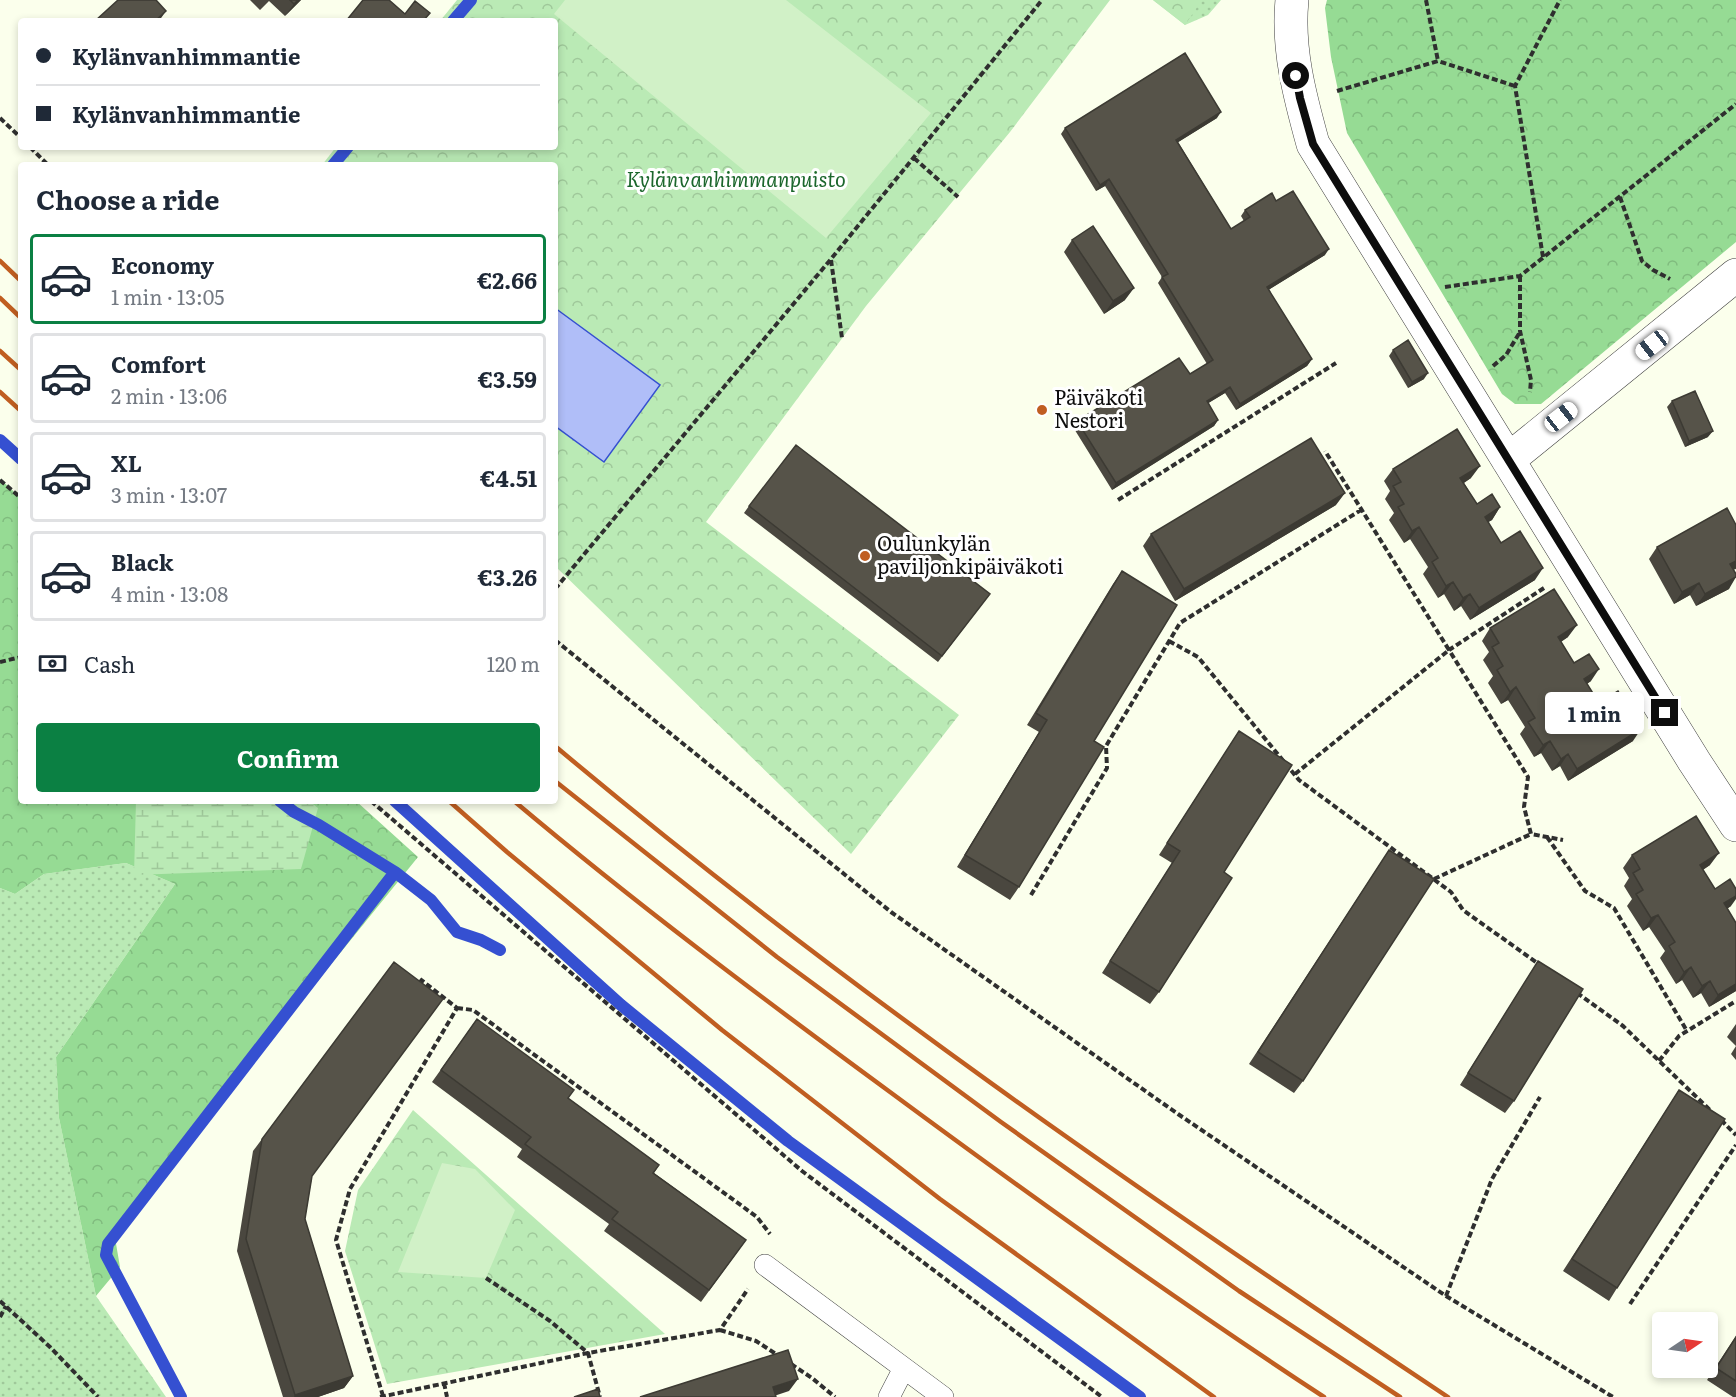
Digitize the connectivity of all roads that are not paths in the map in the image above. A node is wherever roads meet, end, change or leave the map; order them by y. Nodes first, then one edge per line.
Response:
1 (1292, 0) edge
2 (1736, 276) edge
3 (1517, 452) junction
4 (1736, 825) edge
5 (765, 1265) road end
6 (904, 1368) junction
7 (889, 1397) edge
8 (943, 1397) edge

1 - 3 street
2 - 3 street
3 - 4 street
5 - 6 lane
6 - 7 lane
6 - 8 lane

